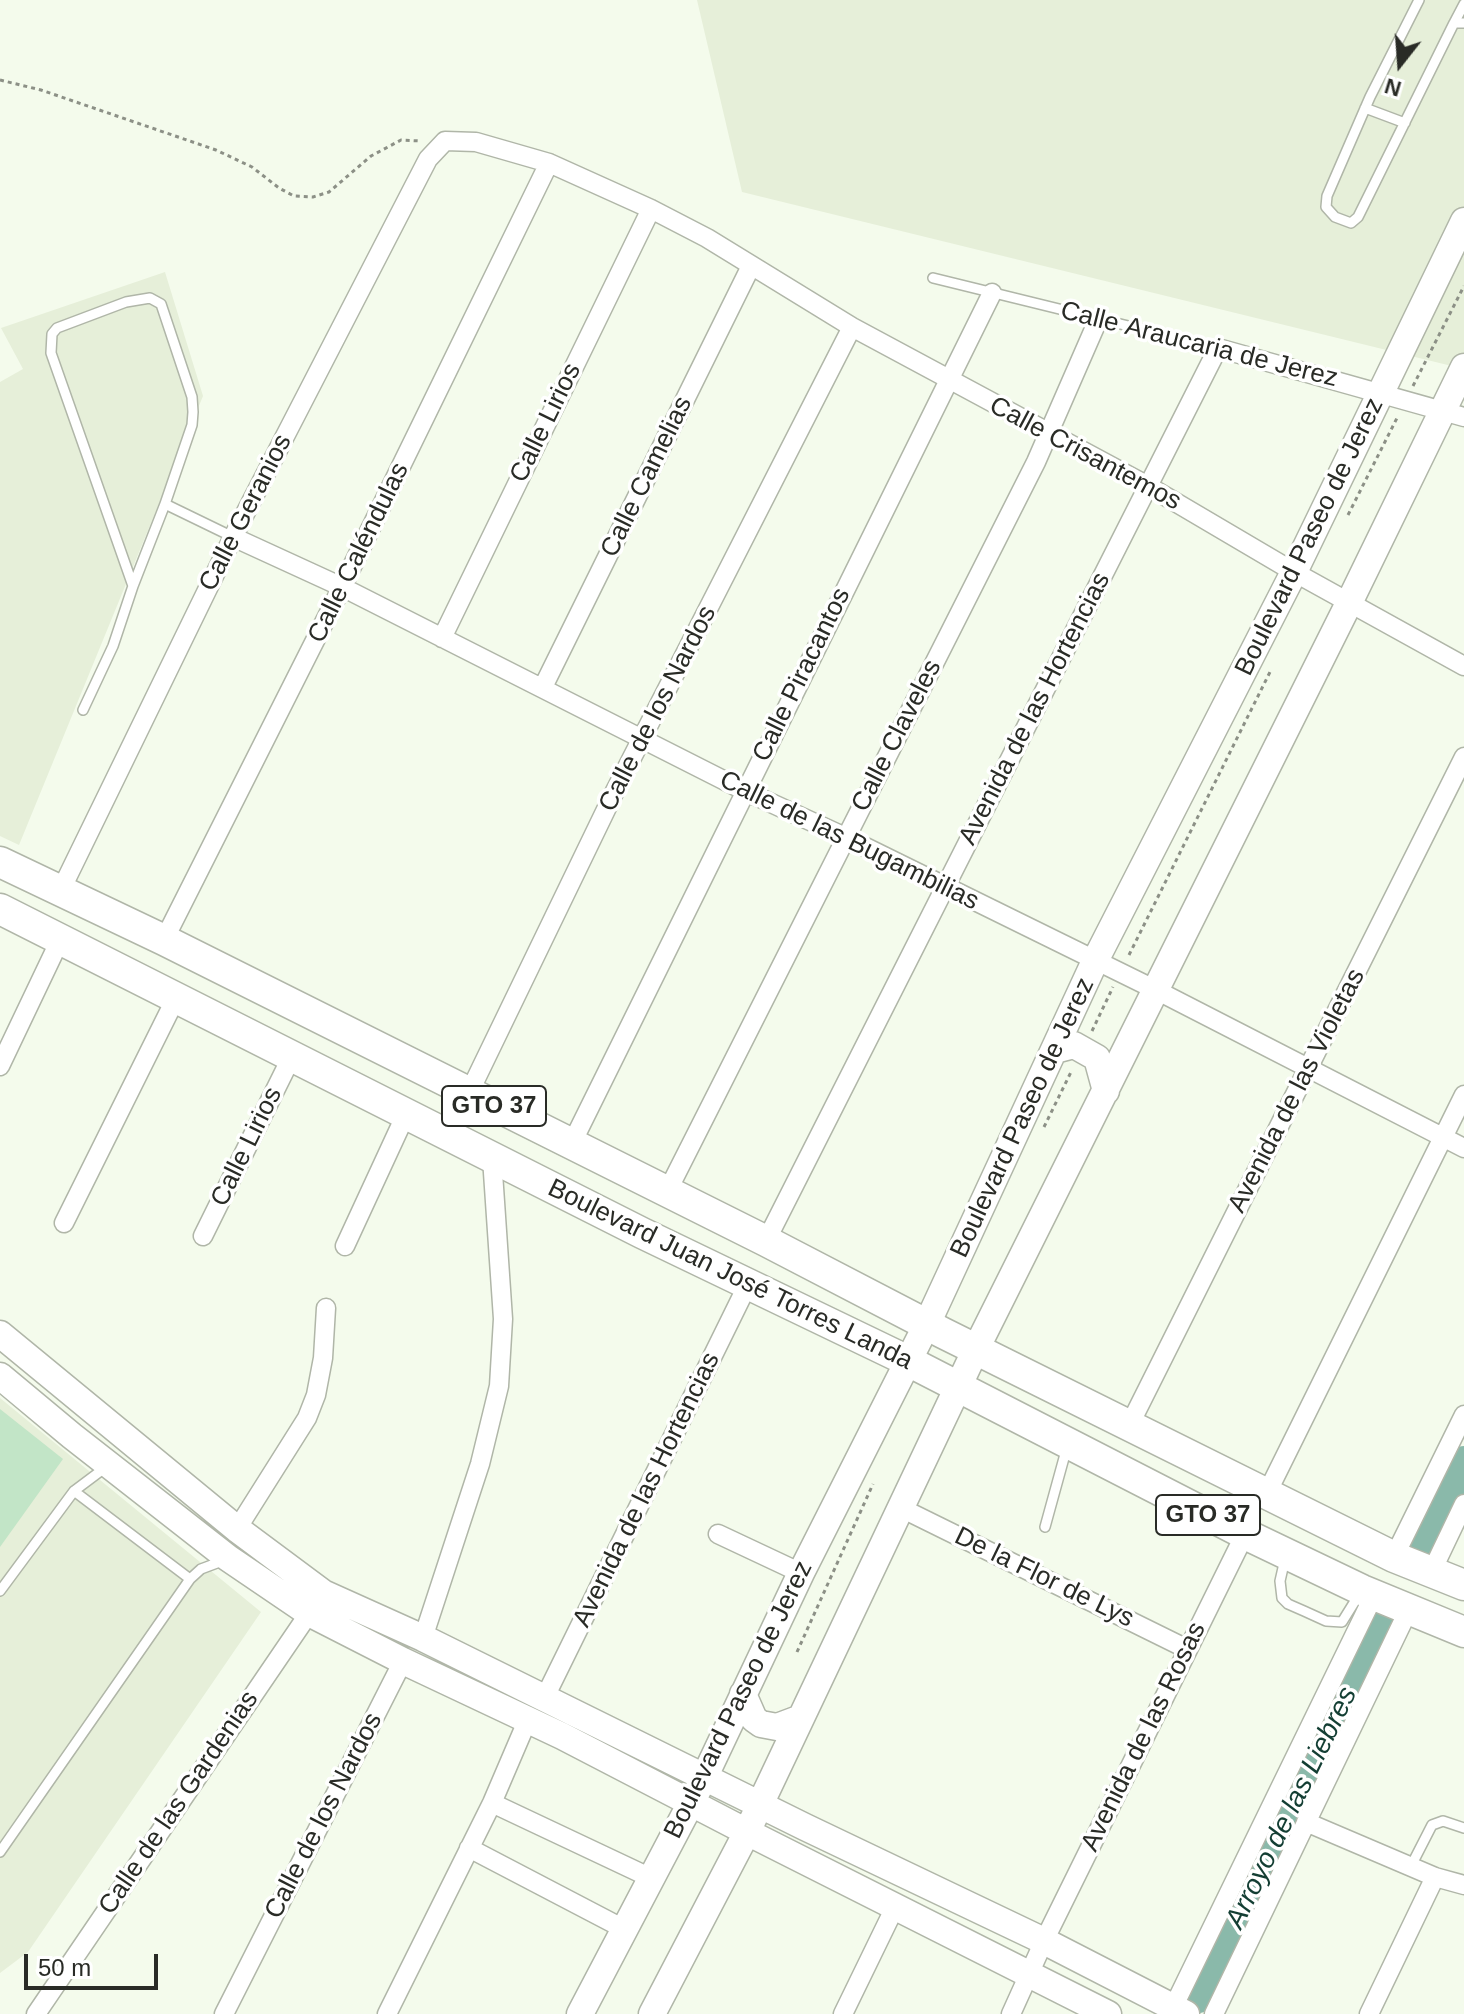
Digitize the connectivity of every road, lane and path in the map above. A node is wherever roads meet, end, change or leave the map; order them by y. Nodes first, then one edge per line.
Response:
1 (1419, 0) edge
2 (1464, 4) edge
3 (1459, 23) edge
4 (0, 80) edge
5 (1365, 108) junction
6 (1405, 123) junction
7 (445, 141) junction
8 (549, 163) junction
9 (651, 209) junction
10 (1464, 221) edge
11 (751, 266) junction
12 (933, 278) dead end
13 (992, 293) junction
14 (1098, 320) junction
15 (852, 327) junction
16 (1218, 348) junction
17 (1464, 367) edge
18 (949, 381) junction
19 (1381, 393) junction
20 (1454, 414) edge
21 (1050, 434) junction
22 (1148, 486) junction
23 (165, 504) junction
24 (233, 537) junction
25 (1294, 572) junction
26 (133, 586) junction
27 (342, 587) junction
28 (1349, 603) junction
29 (442, 638) junction
30 (1464, 666) edge
31 (543, 687) junction
32 (83, 710) dead end
33 (643, 740) junction
34 (1464, 757) edge
35 (745, 791) junction
36 (845, 837) junction
37 (0, 862) edge
38 (945, 886) junction
39 (60, 892) junction
40 (0, 911) edge
41 (60, 940) junction
42 (164, 940) junction
43 (1095, 961) junction
44 (1156, 990) junction
45 (175, 1000) junction
46 (1055, 1050) junction
47 (291, 1058) junction
48 (0, 1066) edge
49 (1308, 1070) junction
50 (1106, 1091) junction
51 (469, 1093) junction
52 (1464, 1095) edge
53 (406, 1114) junction
54 (1443, 1138) junction
55 (571, 1145) junction
56 (1464, 1148) edge
57 (492, 1158) junction
58 (667, 1192) junction
59 (64, 1223) dead end
60 (203, 1236) dead end
61 (766, 1241) junction
62 (345, 1246) dead end
63 (749, 1282) junction
64 (326, 1308) dead end
65 (927, 1324) junction
66 (0, 1334) edge
67 (976, 1349) junction
68 (908, 1361) junction
69 (0, 1376) edge
70 (958, 1387) junction
71 (1464, 1415) edge
72 (1129, 1426) junction
73 (1068, 1444) junction
74 (156, 1462) junction
75 (109, 1465) junction
76 (74, 1491) junction
77 (1267, 1493) junction
78 (1464, 1504) edge
79 (901, 1508) junction
80 (1045, 1527) dead end
81 (237, 1529) junction
82 (718, 1534) dead end
83 (1245, 1534) junction
84 (1286, 1554) junction
85 (1394, 1557) junction
86 (228, 1558) junction
87 (801, 1573) junction
88 (1431, 1573) junction
89 (190, 1579) junction
90 (1464, 1585) edge
91 (0, 1591) edge
92 (1368, 1593) junction
93 (316, 1603) junction
94 (1409, 1609) junction
95 (1464, 1632) edge
96 (423, 1638) junction
97 (1187, 1649) junction
98 (403, 1661) junction
99 (743, 1694) junction
100 (545, 1697) junction
101 (801, 1718) junction
102 (528, 1719) junction
103 (704, 1778) junction
104 (492, 1803) junction
105 (691, 1804) junction
106 (760, 1805) junction
107 (1306, 1822) junction
108 (1464, 1828) edge
109 (747, 1832) junction
110 (469, 1848) junction
111 (0, 1852) edge
112 (1411, 1866) junction
113 (1435, 1877) junction
114 (651, 1878) junction
115 (1464, 1885) edge
116 (896, 1905) junction
117 (624, 1929) junction
118 (1044, 1941) junction
119 (1030, 1973) junction
120 (1176, 2012) edge
121 (36, 2014) edge
122 (224, 2014) edge
123 (387, 2014) edge
124 (580, 2014) edge
125 (652, 2014) edge
126 (843, 2014) edge
127 (1011, 2014) edge
128 (1108, 2014) edge
129 (1214, 2014) edge
130 (1369, 2014) edge

1 - 5 lane
2 - 3 lane
3 - 6 lane
4 - 7 path
5 - 6 lane
5 - 6 lane
7 - 8 street
7 - 24 street, Calle Geranios
8 - 9 street
8 - 27 street, Calle Caléndulas
9 - 11 street, Calle Crisantemos
9 - 29 street, Calle Lirios
10 - 19 main road, Boulevard Paseo de Jerez
11 - 15 street, Calle Crisantemos
11 - 31 street, Calle Camelias
12 - 13 lane, Calle Araucaria de Jerez
13 - 14 lane, Calle Araucaria de Jerez
13 - 18 street, Calle Piracantos
14 - 16 lane, Calle Araucaria de Jerez
14 - 21 street, Calle Claveles
15 - 18 street, Calle Crisantemos
15 - 33 street, Calle de los Nardos
16 - 19 street, Calle Araucaria de Jerez
16 - 22 street, Avenida de las Hortencias
17 - 20 main road
18 - 21 street, Calle Crisantemos
18 - 35 street, Calle Piracantos
19 - 20 street, Calle Araucaria de Jerez
19 - 25 main road, Boulevard Paseo de Jerez
20 - 28 main road
21 - 22 street, Calle Crisantemos
21 - 36 street, Calle Claveles
22 - 25 street, Calle Crisantemos
22 - 38 street, Avenida de las Hortencias
23 - 24 lane
23 - 26 lane
23 - 26 lane
24 - 27 street, Calle de las Bugambilias
24 - 39 street, Calle Geranios
25 - 28 street, Calle Crisantemos
25 - 43 main road, Boulevard Paseo de Jerez
26 - 32 lane
27 - 29 street, Calle de las Bugambilias
27 - 42 street, Calle Caléndulas
28 - 30 street, Calle Crisantemos
28 - 44 main road
29 - 31 street, Calle de las Bugambilias
31 - 33 street, Calle de las Bugambilias
33 - 35 street, Calle de las Bugambilias
33 - 51 street, Calle de los Nardos
34 - 49 street, Avenida de las Violetas
35 - 36 street, Calle de las Bugambilias
35 - 55 street, Calle Piracantos
36 - 38 street, Calle de las Bugambilias
36 - 58 street, Calle Claveles
37 - 39 main road, Boulevard Juan José Torres Landa / GTO 37
38 - 43 street, Calle de las Bugambilias
38 - 61 street, Avenida de las Hortencias
39 - 42 main road, Boulevard Juan José Torres Landa / GTO 37
40 - 41 main road, Boulevard Juan José Torres Landa / GTO 37
41 - 45 main road, Boulevard Juan José Torres Landa / GTO 37
41 - 48 street
42 - 51 main road, Boulevard Juan José Torres Landa / GTO 37
43 - 44 street, Calle de las Bugambilias
43 - 46 main road, Boulevard Paseo de Jerez
44 - 49 street, Calle de las Bugambilias
44 - 50 main road
45 - 47 main road, Boulevard Juan José Torres Landa / GTO 37
45 - 59 street
46 - 50 main road
46 - 65 main road, Boulevard Paseo de Jerez
47 - 53 main road, Boulevard Juan José Torres Landa / GTO 37
47 - 60 street, Calle Lirios
49 - 54 street, Calle de las Bugambilias
49 - 72 street, Avenida de las Violetas
50 - 67 main road
51 - 55 main road, Boulevard Juan José Torres Landa / GTO 37
52 - 54 street
53 - 57 main road, Boulevard Juan José Torres Landa / GTO 37
53 - 62 street
54 - 56 street, Calle de las Bugambilias
54 - 77 street
55 - 58 main road, Boulevard Juan José Torres Landa / GTO 37
57 - 63 main road, Boulevard Juan José Torres Landa / GTO 37
57 - 96 street
58 - 61 main road, Boulevard Juan José Torres Landa / GTO 37
61 - 65 main road, Boulevard Juan José Torres Landa / GTO 37
63 - 68 main road, Boulevard Juan José Torres Landa / GTO 37
63 - 100 street, Avenida de las Hortencias
64 - 81 street
65 - 67 main road, Boulevard Juan José Torres Landa / GTO 37
65 - 68 main road, Boulevard Paseo de Jerez
66 - 74 main road
67 - 70 main road
67 - 72 main road, Boulevard Juan José Torres Landa / GTO 37
68 - 70 main road, Boulevard Juan José Torres Landa / GTO 37
68 - 87 main road, Boulevard Paseo de Jerez
69 - 75 main road
70 - 73 main road, Boulevard Juan José Torres Landa / GTO 37
70 - 79 main road
71 - 85 street
72 - 77 main road, Boulevard Juan José Torres Landa / GTO 37
73 - 80 lane
73 - 83 main road, Boulevard Juan José Torres Landa / GTO 37
74 - 75 main road
74 - 81 main road
75 - 76 lane
75 - 86 main road
76 - 89 lane
76 - 91 lane
77 - 85 main road, Boulevard Juan José Torres Landa / GTO 37
78 - 88 street
79 - 97 street, De la Flor de Lys
79 - 101 main road
81 - 93 main road
82 - 87 street
83 - 84 main road, Boulevard Juan José Torres Landa / GTO 37
83 - 97 street, Avenida de las Rosas
84 - 92 main road, Boulevard Juan José Torres Landa / GTO 37
84 - 92 lane
85 - 88 main road, Boulevard Juan José Torres Landa / GTO 37
86 - 89 lane
86 - 93 main road
87 - 99 main road, Boulevard Paseo de Jerez
88 - 90 main road, Boulevard Juan José Torres Landa / GTO 37
89 - 111 lane
92 - 94 main road, Boulevard Juan José Torres Landa / GTO 37
92 - 120 street
93 - 96 main road
93 - 98 main road
93 - 121 street, Calle de las Gardenias
94 - 95 main road, Boulevard Juan José Torres Landa / GTO 37
94 - 107 street
96 - 100 main road
97 - 118 street, Avenida de las Rosas
98 - 102 main road
98 - 122 street, Calle de los Nardos
99 - 101 main road
99 - 103 main road, Boulevard Paseo de Jerez
100 - 103 main road
101 - 106 main road
102 - 104 street
102 - 105 main road
103 - 105 main road, Boulevard Paseo de Jerez
103 - 106 main road
104 - 110 street
104 - 114 street
105 - 109 main road
105 - 114 main road, Boulevard Paseo de Jerez
106 - 109 main road
106 - 118 main road
107 - 112 street
107 - 129 street
108 - 112 lane
109 - 116 main road
109 - 125 main road
110 - 117 street
110 - 123 street
112 - 113 street
113 - 115 street
113 - 130 street
114 - 117 main road, Boulevard Paseo de Jerez
116 - 119 main road
116 - 126 street
117 - 124 main road, Boulevard Paseo de Jerez
118 - 119 street, Avenida de las Rosas
118 - 120 main road
119 - 127 street, Avenida de las Rosas
119 - 128 main road

